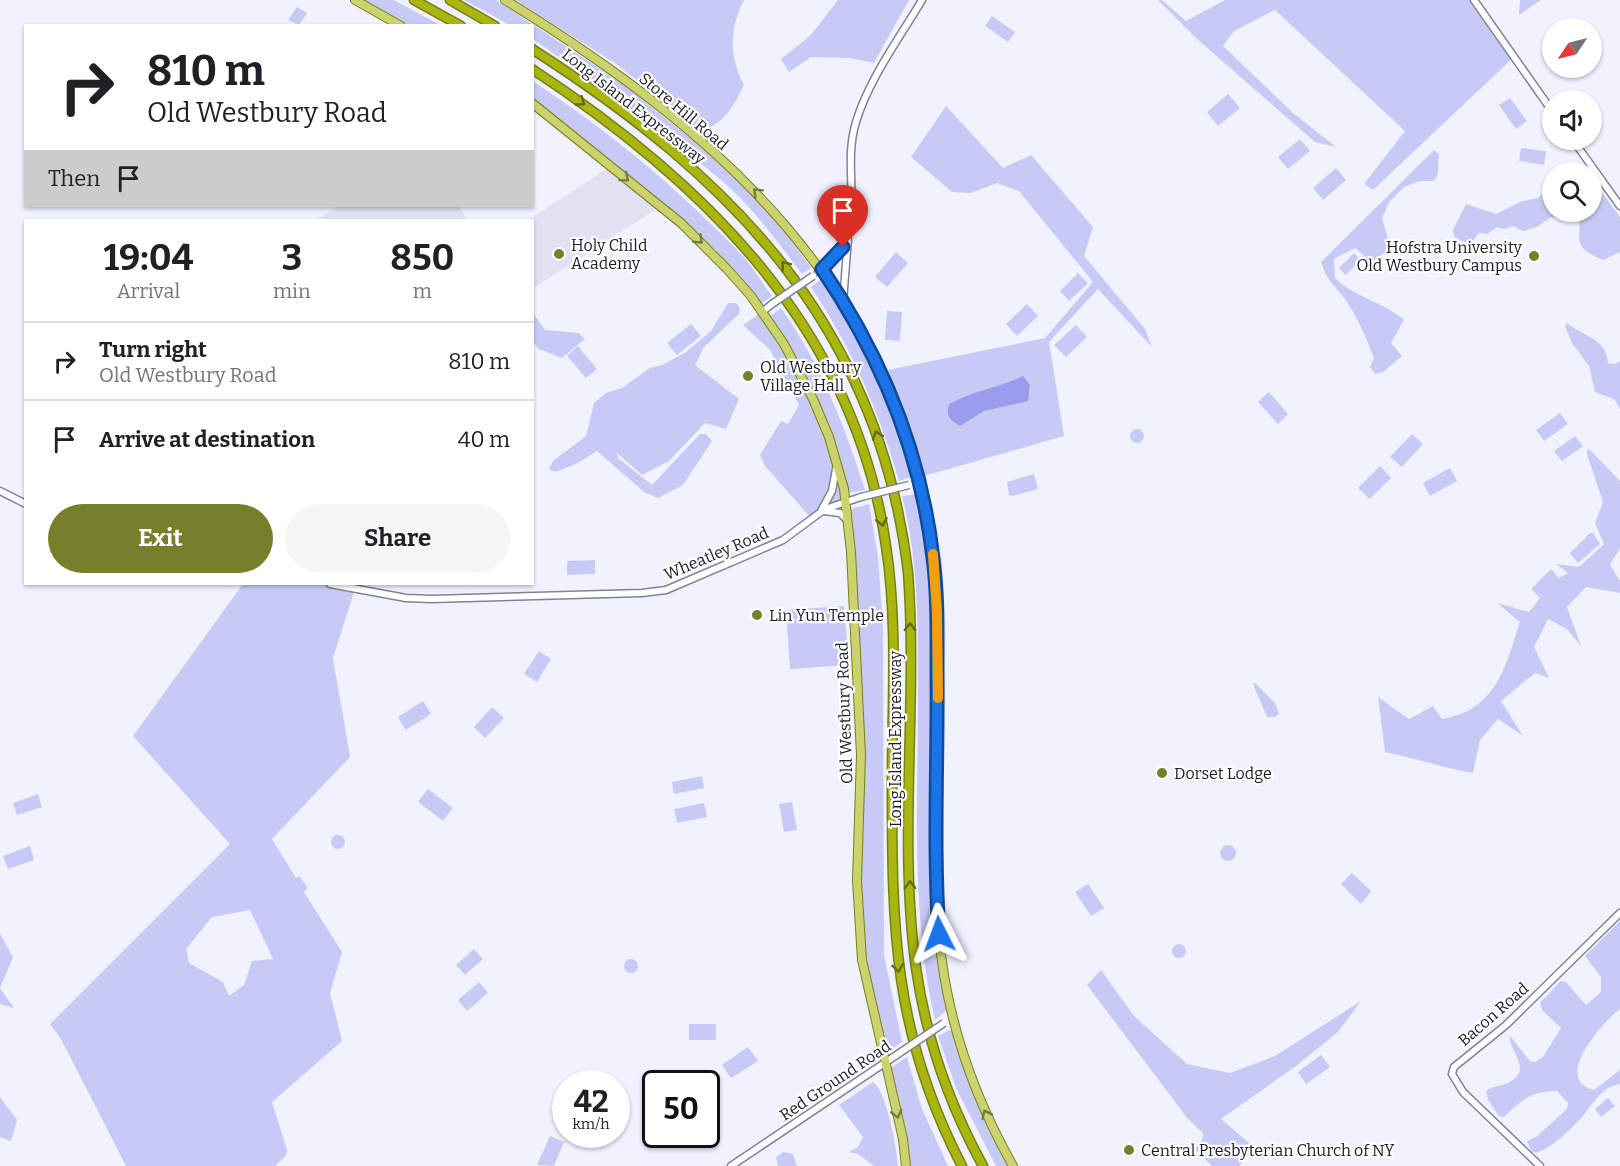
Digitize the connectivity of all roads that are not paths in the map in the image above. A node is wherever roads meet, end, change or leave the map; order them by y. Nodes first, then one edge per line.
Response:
1 (355, 0) edge
2 (414, 0) edge
3 (450, 0) edge
4 (505, 0) edge
5 (922, 0) edge
6 (1474, 0) edge
7 (397, 24) edge
8 (457, 24) edge
9 (492, 24) edge
10 (534, 50) edge
11 (534, 70) edge
12 (1542, 97) edge
13 (534, 105) edge
14 (1580, 150) edge
15 (1620, 206) edge
16 (848, 236) junction
17 (822, 269) junction
18 (843, 301) junction
19 (762, 312) junction
20 (837, 462) junction
21 (920, 482) junction
22 (0, 491) edge
23 (846, 501) junction
24 (24, 503) edge
25 (821, 511) junction
26 (849, 522) junction
27 (335, 585) edge
28 (1620, 913) edge
29 (953, 1017) junction
30 (884, 1063) junction
31 (731, 1166) edge
32 (906, 1166) edge
33 (962, 1166) edge
34 (982, 1166) edge
35 (1013, 1166) edge
36 (1540, 1166) edge

1 - 7 main road
2 - 8 highway
3 - 9 highway
17 -> 4 main road, Store Hill Road
5 - 16 street
6 - 12 street
34 -> 10 highway, Long Island Expressway
11 -> 33 highway, Long Island Expressway
13 -> 19 main road
14 - 15 street
16 - 17 street
16 - 18 street
17 - 18 main road
17 - 19 street, bridge
18 - 21 main road
19 - 20 main road, Old Westbury Road
20 - 23 main road, Old Westbury Road
20 - 25 street
21 - 23 street, Wheatley Road, bridge
21 - 29 main road
22 - 24 street
23 - 25 street, Wheatley Road
23 - 26 main road, Old Westbury Road
25 - 26 street
25 - 27 street, Wheatley Road
26 - 30 main road, Old Westbury Road
28 - 36 street, Bacon Road
29 - 30 street, Red Ground Road, bridge
35 -> 29 main road
30 - 31 street, Red Ground Road
30 -> 32 main road, Old Westbury Road

